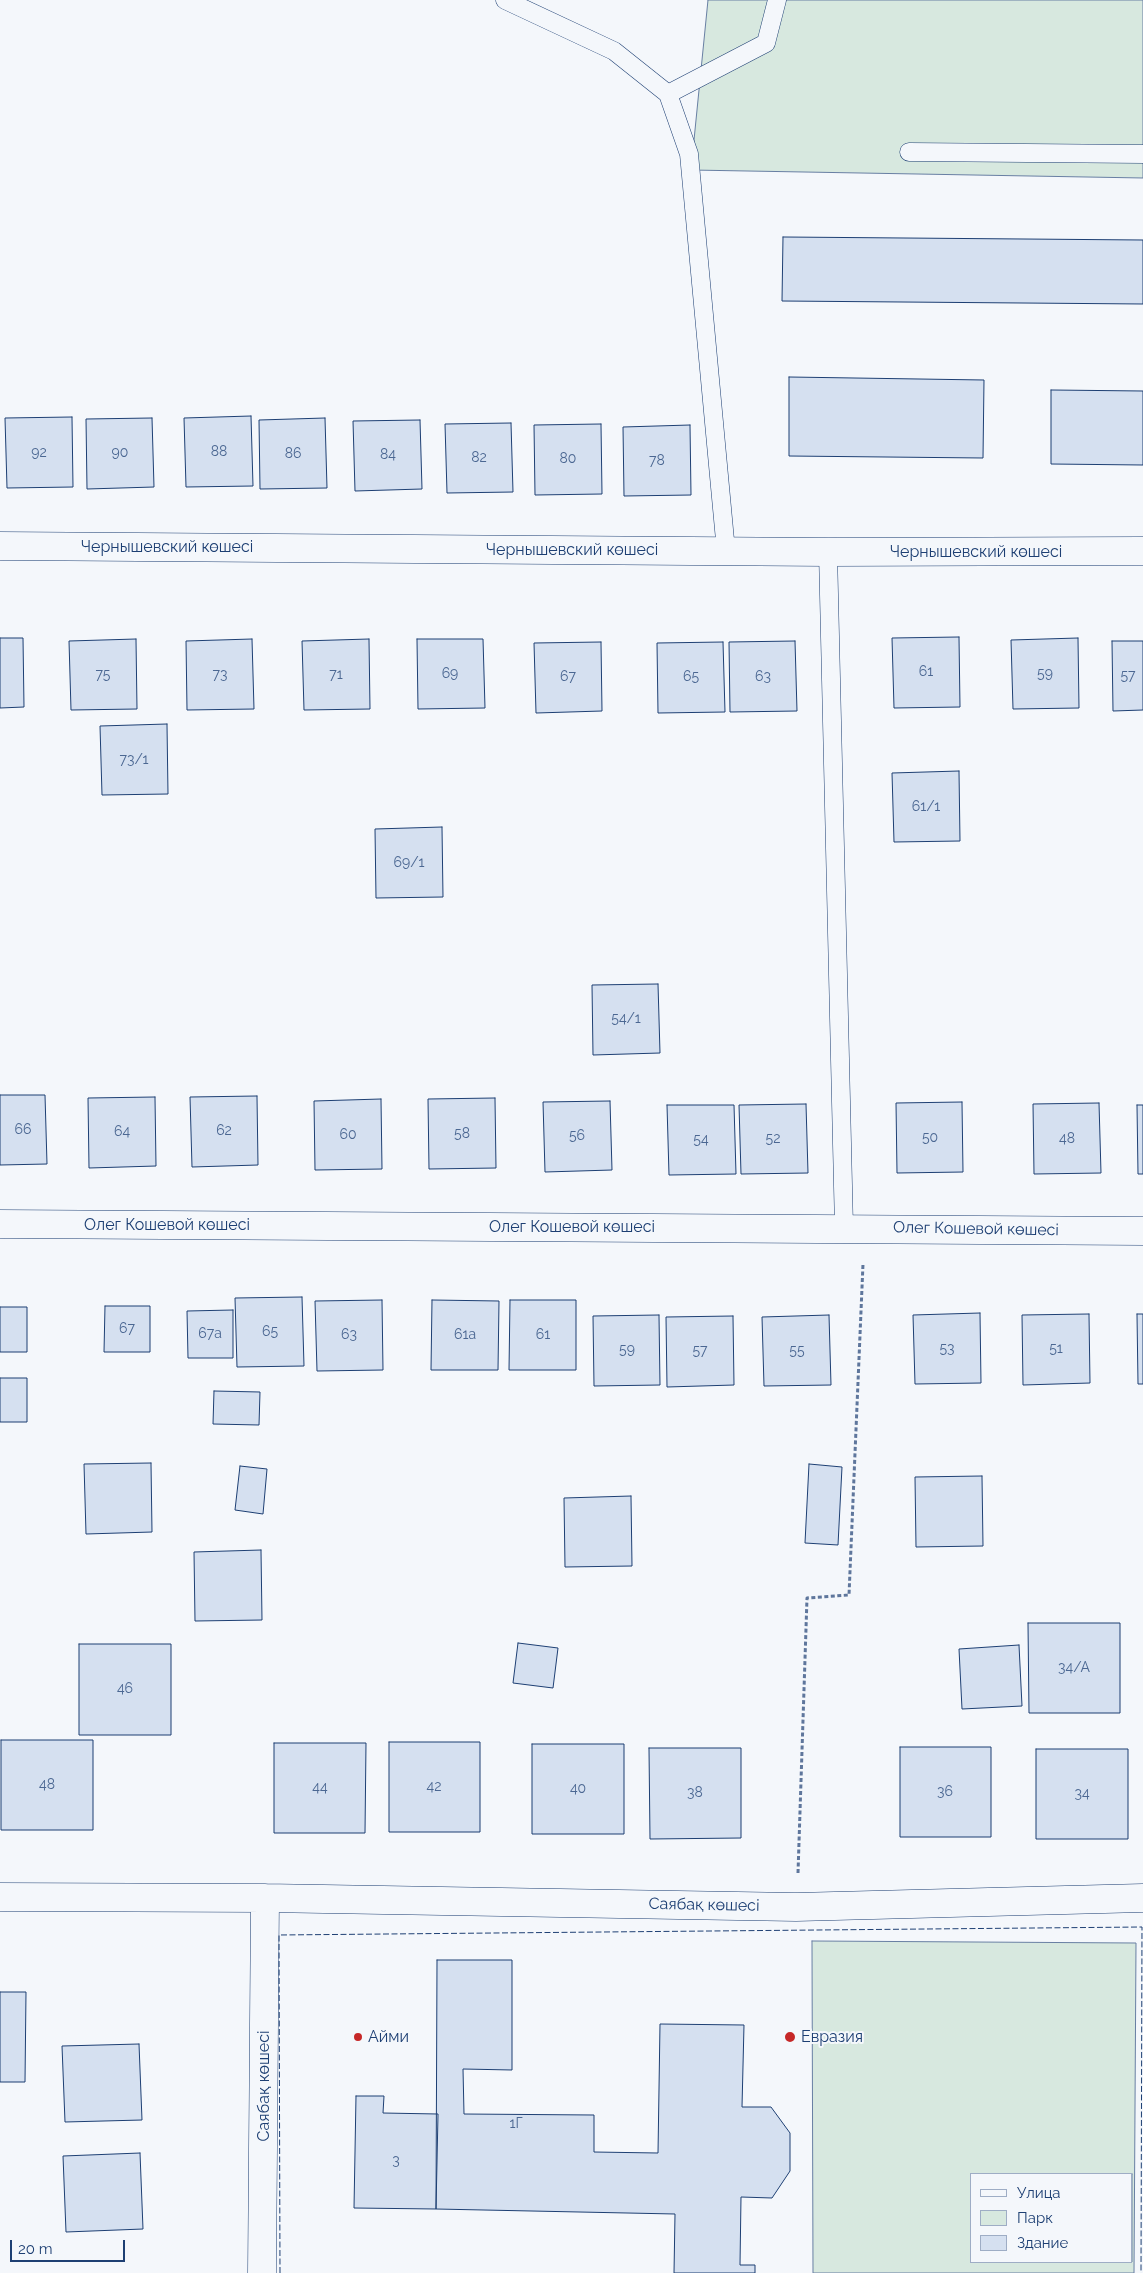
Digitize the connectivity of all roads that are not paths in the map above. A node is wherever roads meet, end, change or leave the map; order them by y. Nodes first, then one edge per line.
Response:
1 (505, 0) edge
2 (777, 0) edge
3 (668, 94) junction
4 (908, 152) dead end
5 (1143, 154) edge
6 (0, 546) edge
7 (726, 551) junction
8 (1143, 551) edge
9 (828, 552) junction
10 (0, 1224) edge
11 (854, 1228) junction
12 (1143, 1231) edge
13 (0, 1897) edge
14 (265, 1898) junction
15 (1143, 1898) edge
16 (262, 2273) edge

1 - 3 lane
2 - 3 lane
3 - 7 lane
4 - 5 lane
6 - 7 street, Чернышевский көшесі
7 - 9 street, Чернышевский көшесі
8 - 9 street, Чернышевский көшесі
9 - 11 lane
10 - 11 street, Олег Кошевой көшесі
11 - 12 street, Олег Кошевой көшесі
13 - 14 street, Саябақ көшесі
14 - 15 street, Саябақ көшесі
14 - 16 street, Саябақ көшесі

